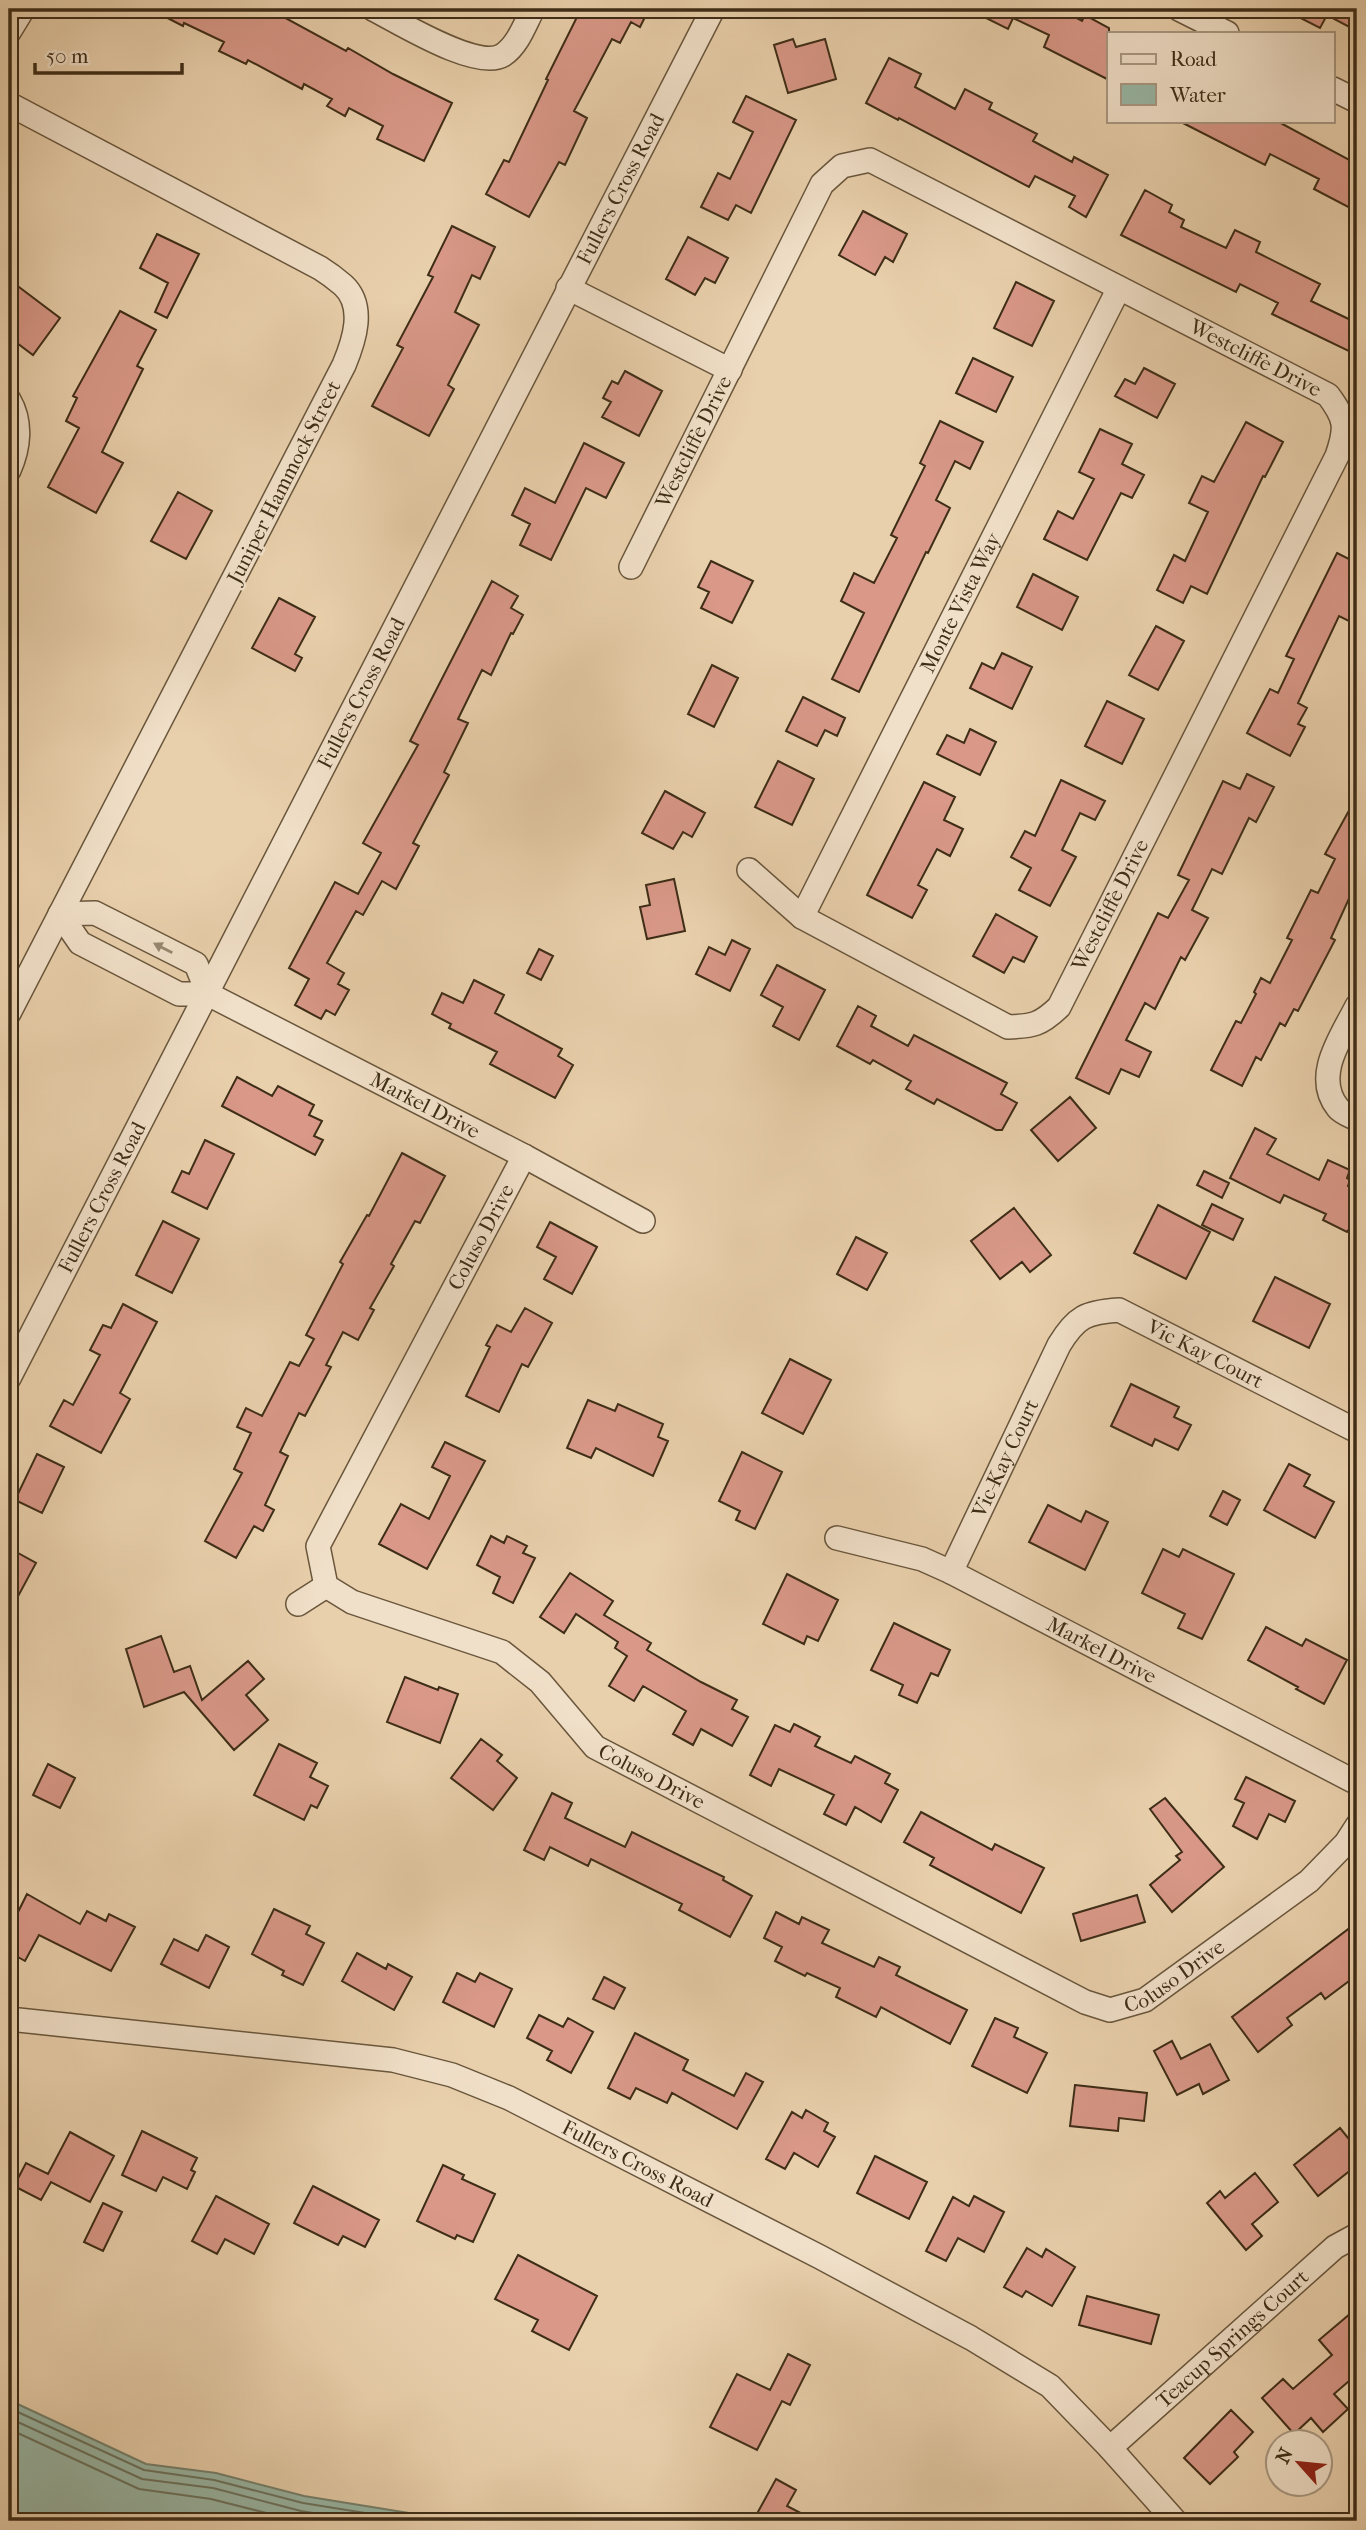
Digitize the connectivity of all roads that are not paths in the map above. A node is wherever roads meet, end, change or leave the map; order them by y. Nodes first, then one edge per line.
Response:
1 (23, 9) edge
2 (373, 9) edge
3 (533, 9) edge
4 (713, 9) edge
5 (1179, 9) edge
6 (9, 32) edge
7 (1225, 32) edge
8 (1334, 90) edge
9 (1357, 101) edge
10 (9, 104) edge
11 (568, 288) junction
12 (1119, 288) junction
13 (730, 370) junction
14 (9, 401) edge
15 (9, 470) edge
16 (631, 567) dead end
17 (749, 870) dead end
18 (60, 914) junction
19 (802, 917) junction
20 (208, 993) junction
21 (1357, 1006) edge
22 (9, 1013) edge
23 (1357, 1119) edge
24 (524, 1156) junction
25 (643, 1221) dead end
26 (1059, 1345) joint
27 (9, 1378) edge
28 (1357, 1432) edge
29 (837, 1538) dead end
30 (951, 1572) junction
31 (326, 1586) junction
32 (298, 1604) dead end
33 (1357, 1783) edge
34 (1357, 1826) edge
35 (9, 2019) edge
36 (1357, 2235) edge
37 (1110, 2448) junction
38 (1175, 2521) edge

1 - 6 street
2 - 3 street
4 - 11 street, Fullers Cross Road
5 - 7 street
8 - 9 street
10 - 18 street, Juniper Hammock Street
11 - 13 street
11 - 20 street, Fullers Cross Road
12 - 13 street, Westcliffe Drive
12 - 19 street, Monte Vista Way
12 - 19 street, Westcliffe Drive
13 - 16 street, Westcliffe Drive
14 - 15 street
17 - 19 street, Westcliffe Drive
18 - 20 street
20 -> 18 street
18 - 22 street, Juniper Hammock Street
20 - 24 street, Markel Drive
20 - 27 street, Fullers Cross Road
21 - 23 street
24 - 25 street, Markel Drive
24 - 31 street, Coluso Drive
26 - 28 street, Vic Kay Court
26 - 30 street, Vic-Kay Court
29 - 30 street, Markel Drive
30 - 33 street, Markel Drive
31 - 32 street
31 - 34 street, Coluso Drive
35 - 37 street, Fullers Cross Road
36 - 37 street, Teacup Springs Court
37 - 38 street, Fullers Cross Road

